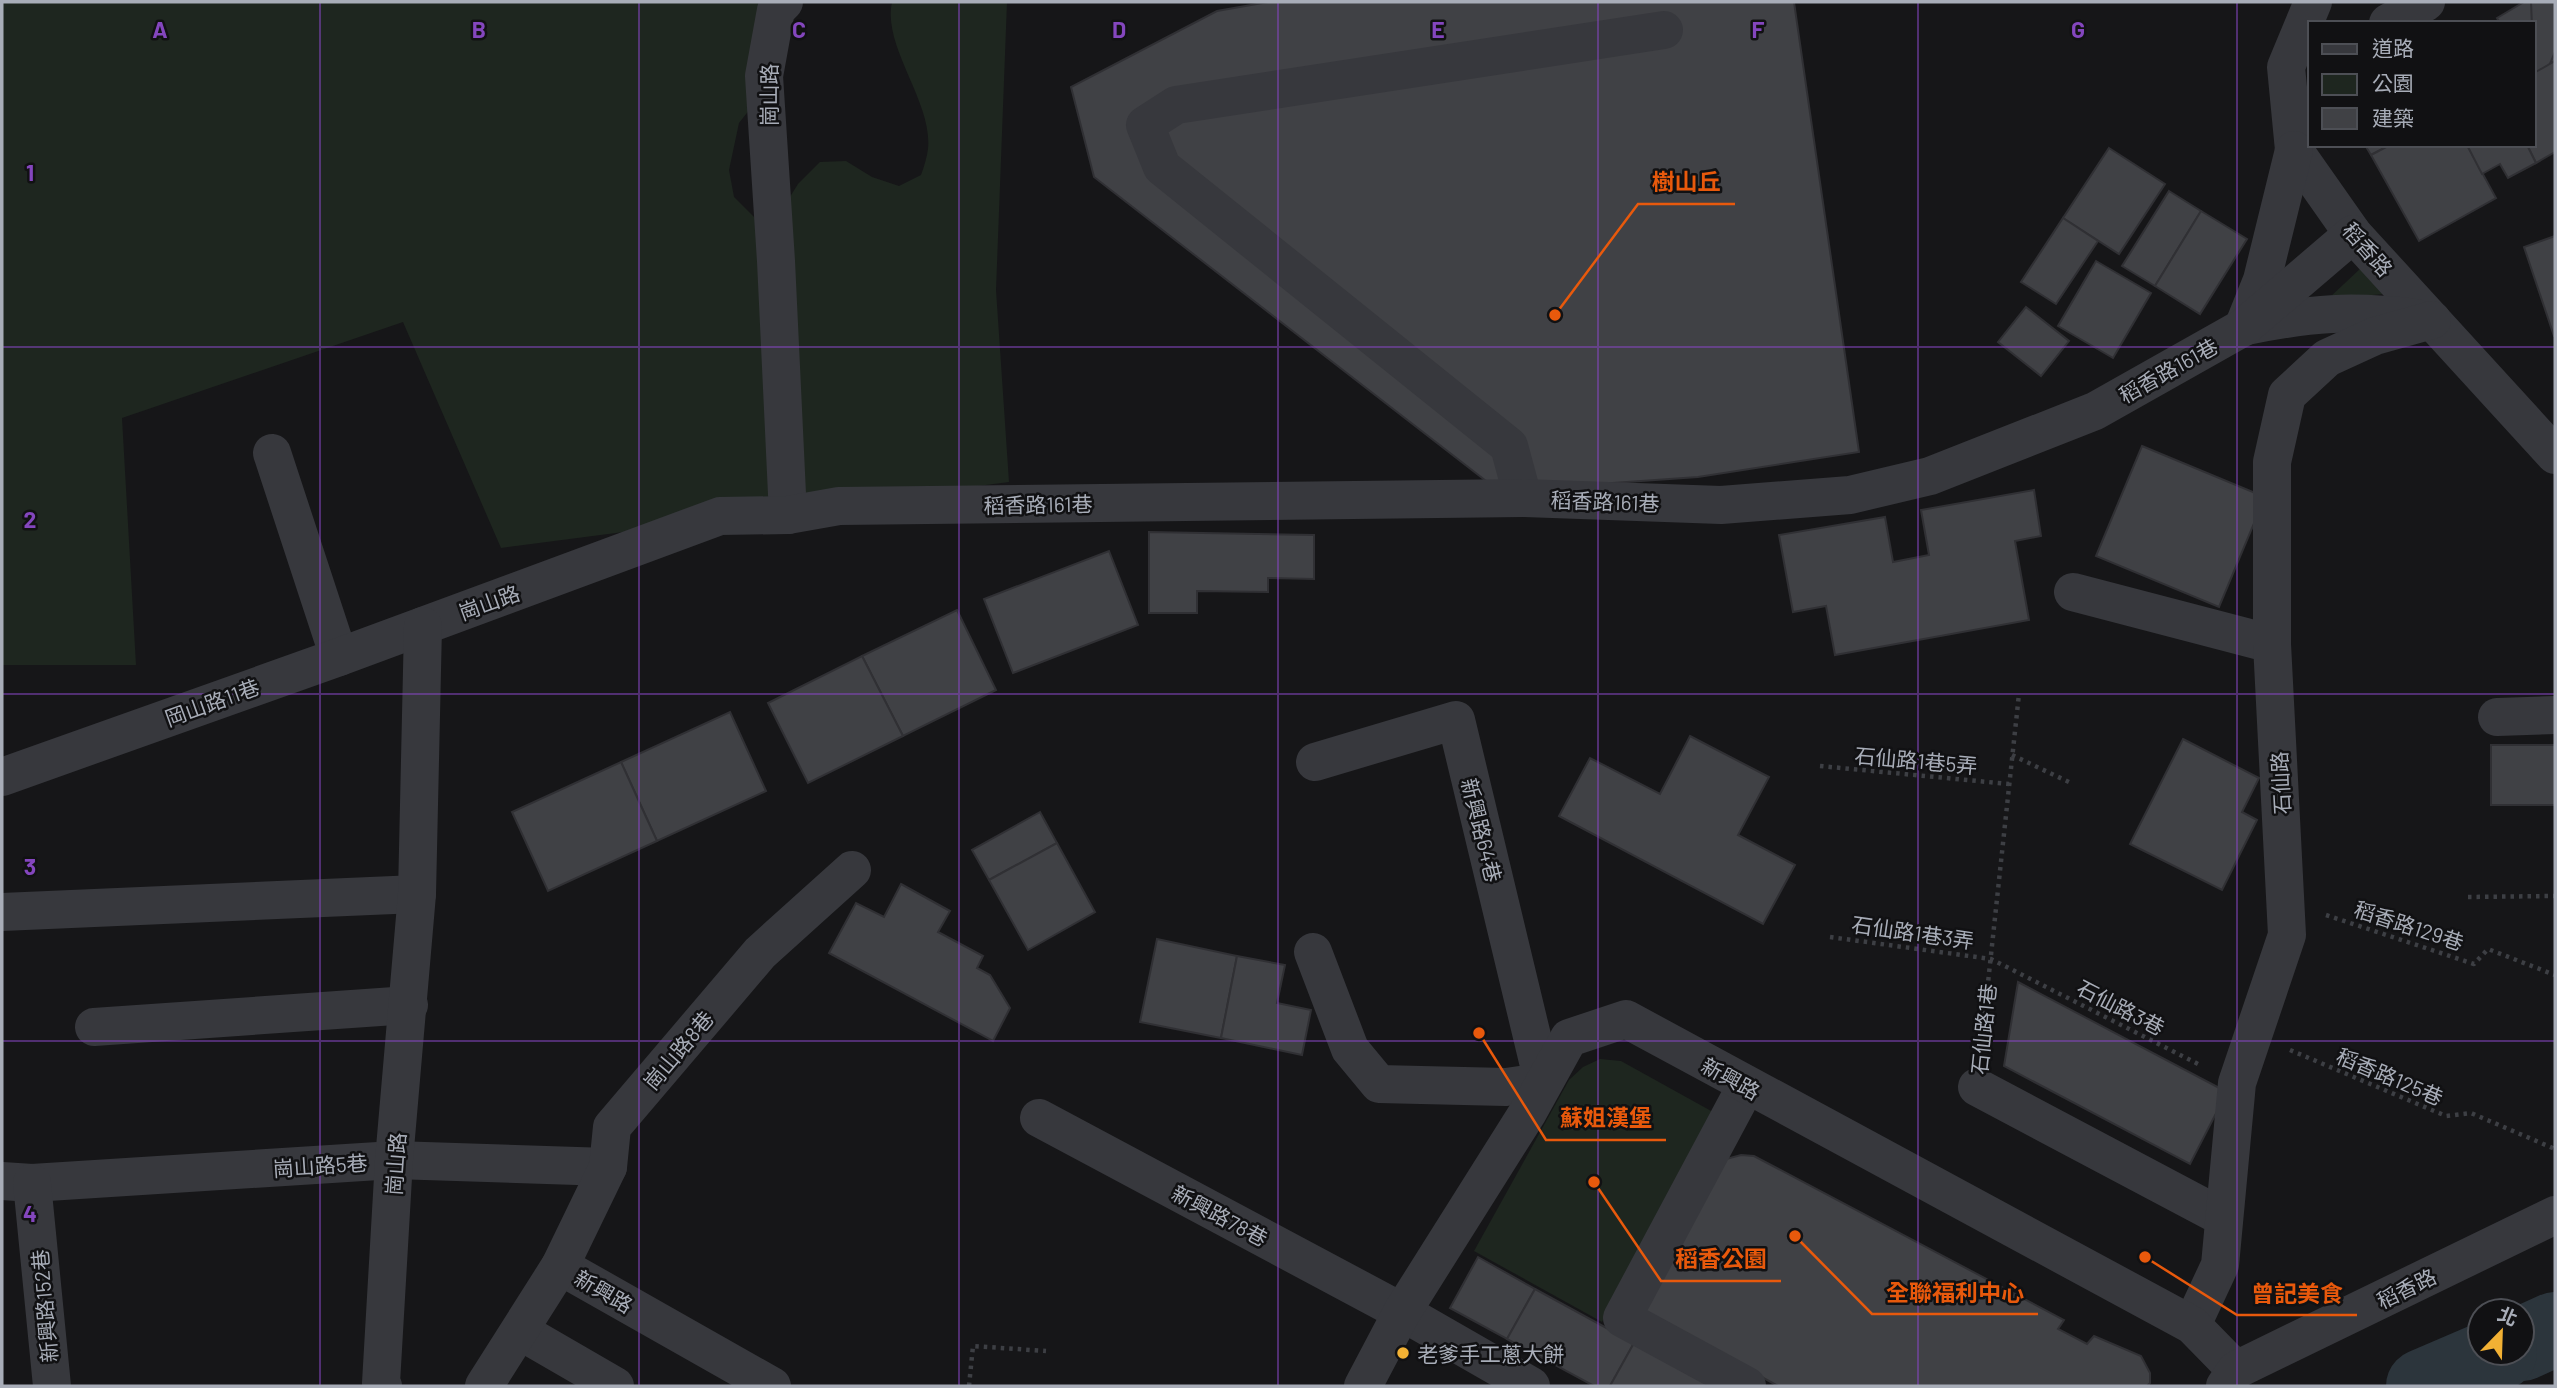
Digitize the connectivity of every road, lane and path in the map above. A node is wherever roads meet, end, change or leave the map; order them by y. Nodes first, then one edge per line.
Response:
1 (784, 2) edge
2 (2314, 2) edge
3 (2426, 2) edge
4 (2392, 21) edge
5 (1664, 30) dead end
6 (2298, 73) edge
7 (2294, 150) junction
8 (2353, 234) junction
9 (2432, 320) junction
10 (2244, 327) junction
11 (272, 453) dead end
12 (2555, 455) edge
13 (1523, 498) junction
14 (788, 515) junction
15 (2073, 592) dead end
16 (423, 626) junction
17 (2272, 644) junction
18 (339, 657) junction
19 (2019, 694) dead end
20 (2555, 715) edge
21 (2497, 717) dead end
22 (2012, 755) junction
23 (1315, 762) dead end
24 (1820, 766) dead end
25 (2, 777) edge
26 (2009, 784) junction
27 (2073, 784) dead end
28 (852, 870) dead end
29 (417, 894) junction
30 (2555, 896) edge
31 (2468, 897) dead end
32 (2286, 901) junction
33 (2, 912) edge
34 (1830, 937) dead end
35 (1313, 952) dead end
36 (1991, 959) junction
37 (2555, 975) edge
38 (409, 1005) junction
39 (94, 1027) dead end
40 (2253, 1035) junction
41 (1543, 1083) junction
42 (2237, 1083) junction
43 (1746, 1086) junction
44 (1977, 1087) joint
45 (1039, 1118) dead end
46 (2555, 1149) edge
47 (394, 1160) junction
48 (608, 1167) junction
49 (17, 1182) edge
50 (2555, 1215) edge
51 (2224, 1218) junction
52 (560, 1266) junction
53 (1402, 1312) junction
54 (2192, 1325) junction
55 (520, 1331) junction
56 (1046, 1351) dead end
57 (2230, 1378) edge
58 (52, 1386) edge
59 (383, 1386) edge
60 (484, 1386) edge
61 (615, 1386) edge
62 (772, 1386) edge
63 (969, 1386) edge
64 (1363, 1386) edge
65 (1531, 1386) edge
66 (1747, 1386) edge

1 - 14 street, 崗山路
2 - 6 street, 稻香路
3 - 4 street
5 - 13 street
6 - 7 street, 稻香路
7 - 8 street, 稻香路
7 - 10 street
8 - 9 street, 稻香路
8 - 10 street, 稻香路161巷
9 - 10 street
9 - 12 street, 稻香路
9 - 17 street, 石仙路
10 - 13 street, 稻香路161巷
11 - 18 street
13 - 14 street, 稻香路161巷
14 - 16 street, 崗山路
15 - 17 street
16 - 18 street, 岡山路11巷
16 - 29 street, 崗山路
17 - 32 street, 石仙路
18 - 25 street, 岡山路11巷
19 - 22 path, 石仙路1巷
20 - 21 street
22 - 26 path, 石仙路1巷
22 - 27 path
23 - 41 street, 新興路64巷
24 - 26 path, 石仙路1巷5弄
26 - 36 path, 石仙路1巷
28 - 48 street, 崗山路8巷
29 - 33 street
29 - 38 street, 崗山路
30 - 31 path
32 - 37 path, 稻香路129巷
32 - 40 street, 石仙路
34 - 36 path, 石仙路1巷3弄
35 - 41 street
36 - 42 path, 石仙路3巷
36 - 44 path, 石仙路1巷
38 - 39 street
38 - 47 street, 崗山路
40 - 42 street, 石仙路
40 - 46 path, 稻香路125巷
41 - 43 street, 新興路
41 - 53 street, 新興路
42 - 51 street, 石仙路
43 - 54 street, 新興路
43 - 66 street
44 - 51 street, 石仙路1巷
45 - 53 street, 新興路78巷
47 - 48 street, 崗山路5巷
47 - 49 street, 崗山路5巷
47 - 59 street, 崗山路
48 - 52 street, 崗山路8巷
49 - 58 street, 新興路152巷
50 - 57 street, 稻香路
51 - 54 street, 石仙路
52 - 55 street, 新興路
52 - 62 street, 新興路
53 - 64 street, 新興路
53 - 65 street, 新興路78巷
54 - 57 street, 新興路
55 - 60 street, 新興路
55 - 61 street
56 - 63 path

